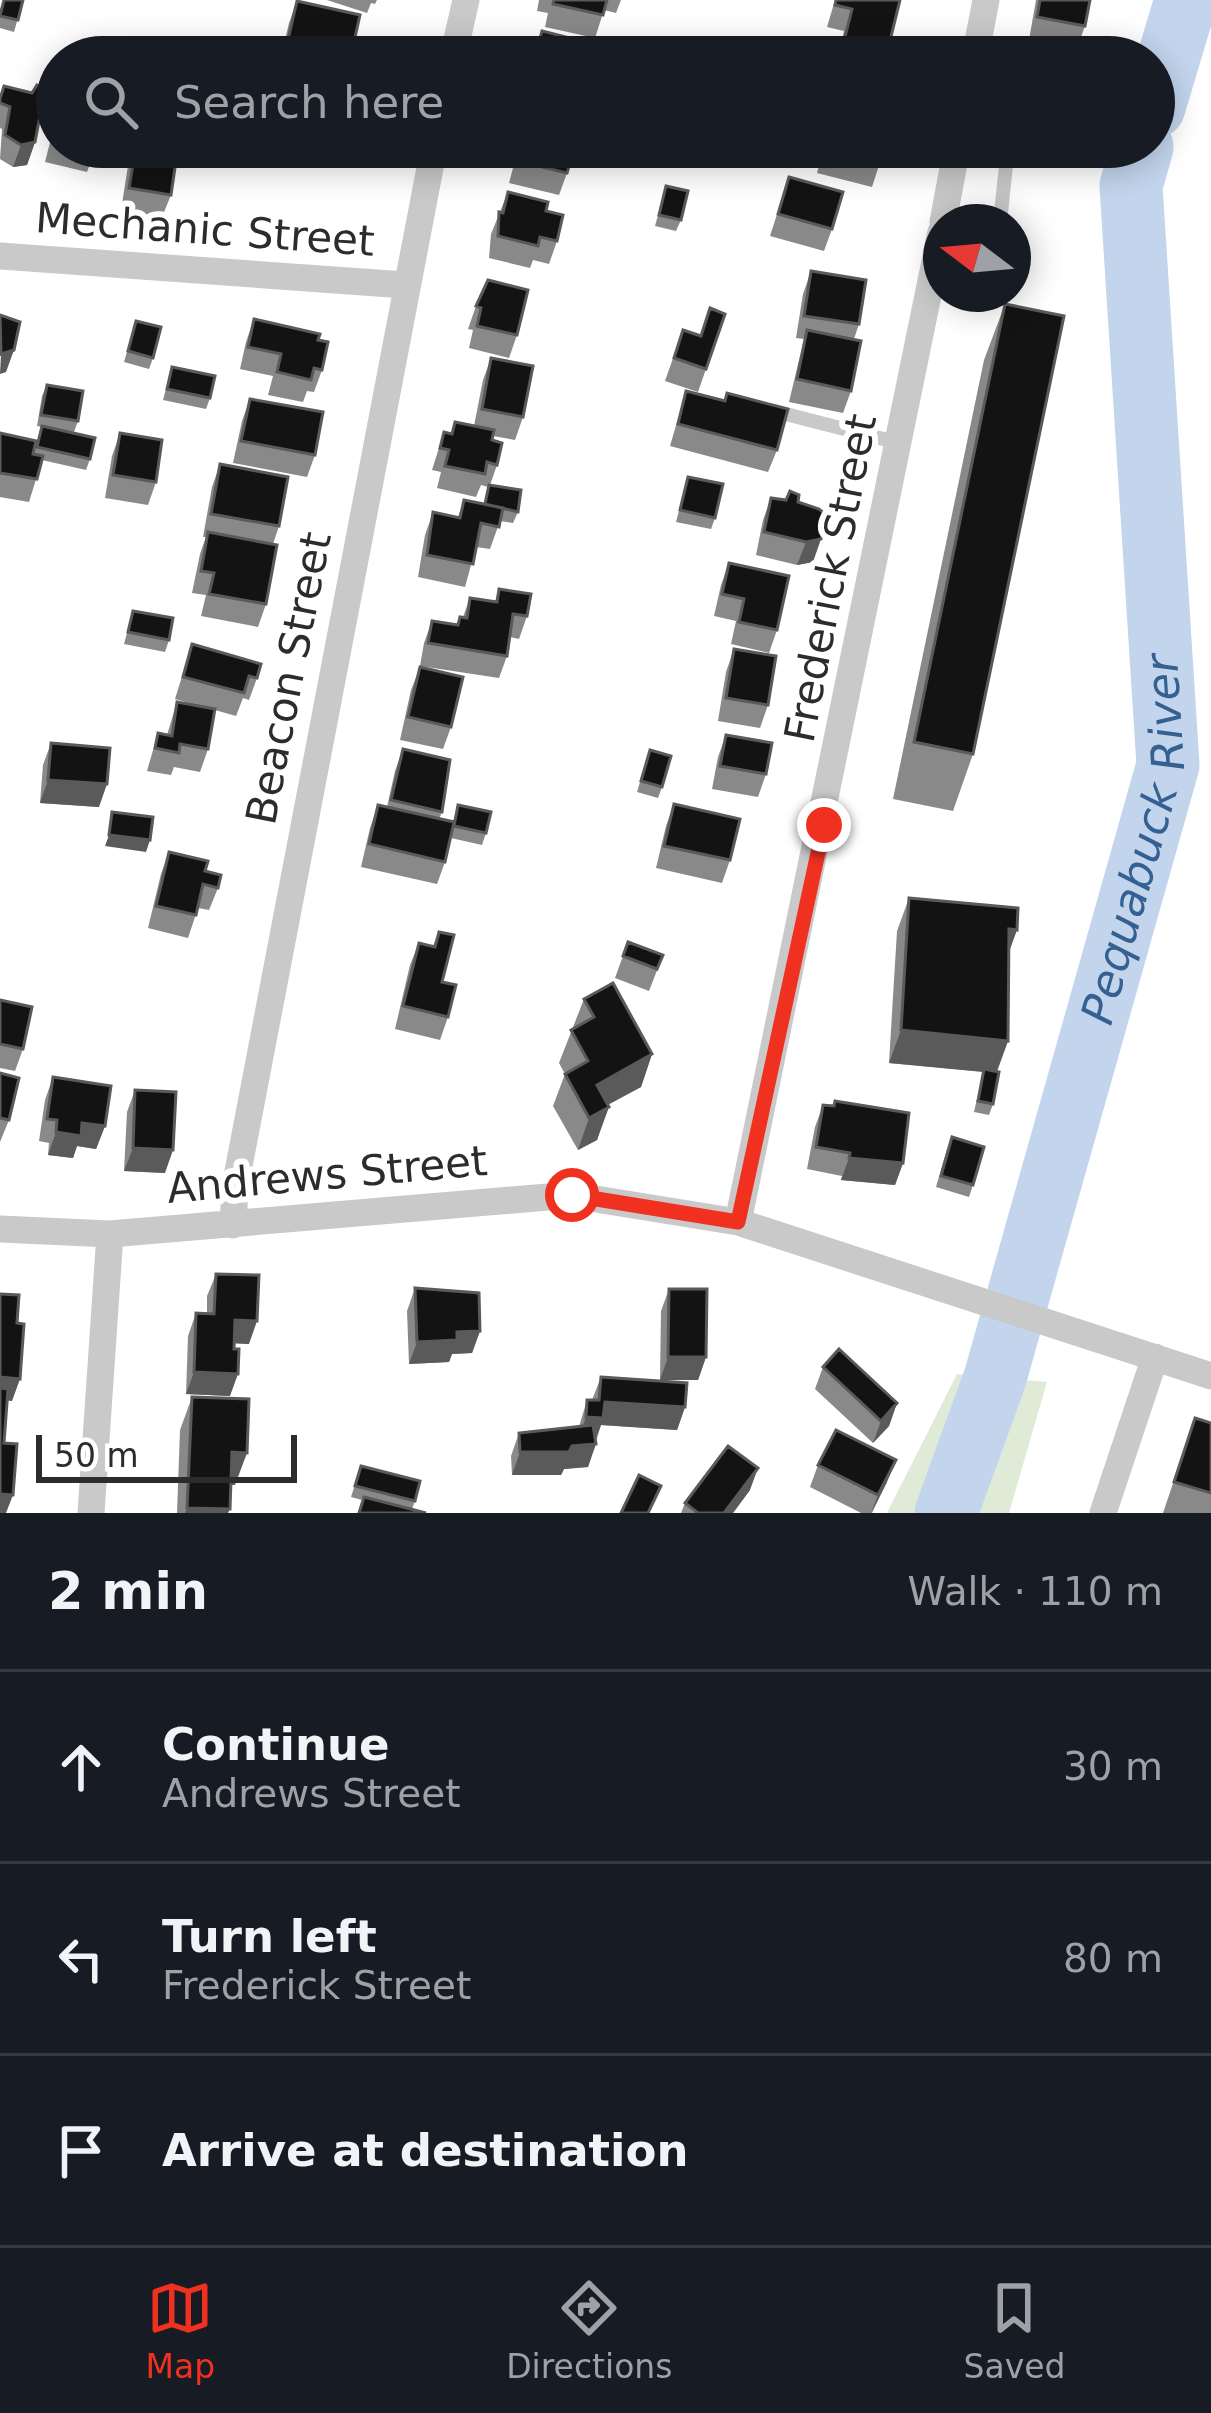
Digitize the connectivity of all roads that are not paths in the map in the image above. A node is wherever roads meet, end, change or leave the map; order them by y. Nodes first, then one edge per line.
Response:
1 (466, 0) edge
2 (986, 0) edge
3 (458, 36) edge
4 (979, 36) edge
5 (430, 168) edge
6 (954, 168) edge
7 (1006, 168) edge
8 (949, 204) edge
9 (1002, 204) edge
10 (0, 256) edge
11 (405, 286) junction
12 (925, 312) edge
13 (760, 408) edge
14 (899, 443) junction
15 (738, 1222) junction
16 (232, 1225) junction
17 (0, 1229) edge
18 (110, 1234) junction
19 (1155, 1357) junction
20 (1211, 1376) edge
21 (92, 1513) edge
22 (1102, 1513) edge

1 - 3 street
2 - 4 street
5 - 11 street, Beacon Street
6 - 8 street
7 - 9 lane
10 - 11 street, Mechanic Street
11 - 16 street, Beacon Street
12 - 14 street, Frederick Street
13 - 14 lane
14 - 15 street, Frederick Street
15 - 16 street, Andrews Street
15 - 19 street, Andrews Street
16 - 18 street, Andrews Street
17 - 18 street, Andrews Street
18 - 21 street
19 - 20 street, Andrews Street
19 - 22 street

